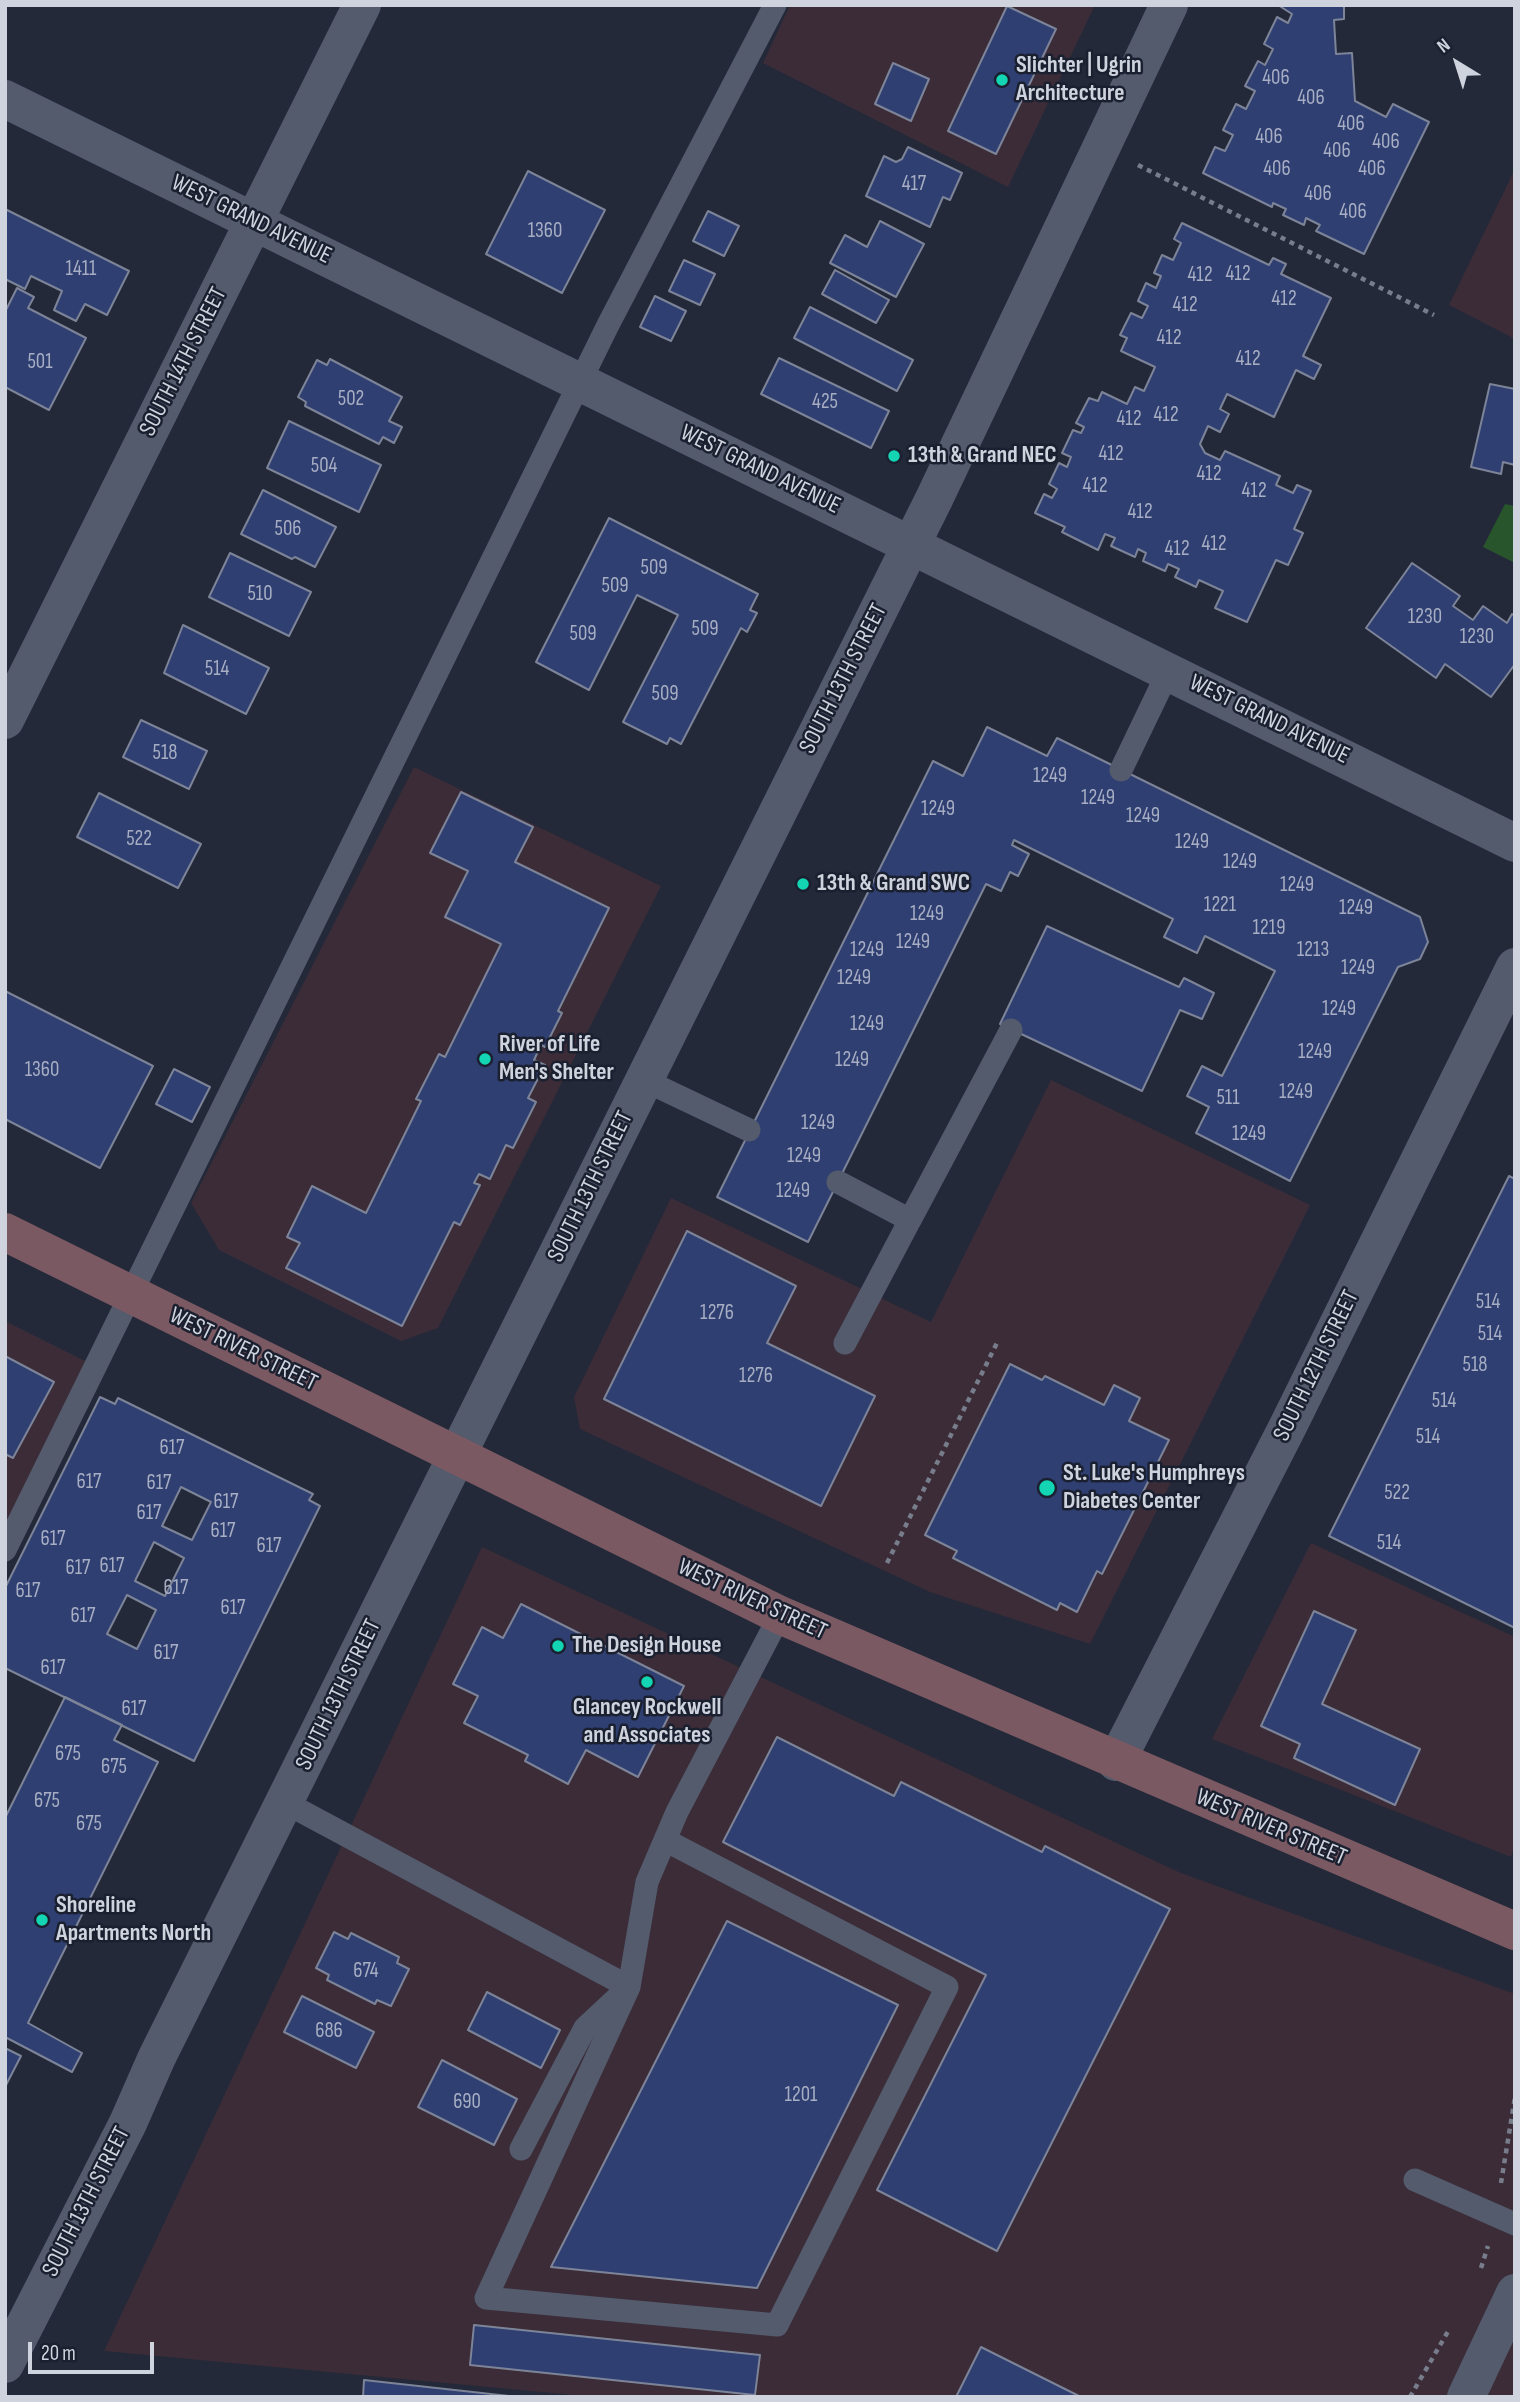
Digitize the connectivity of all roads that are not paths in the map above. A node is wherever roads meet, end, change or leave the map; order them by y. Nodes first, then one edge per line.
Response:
1 (362, 5) edge
2 (775, 5) edge
3 (1169, 5) edge
4 (5, 99) edge
5 (254, 222) junction
6 (580, 382) junction
7 (912, 544) junction
8 (1169, 670) junction
9 (5, 720) edge
10 (1121, 770) dead end
11 (1515, 843) edge
12 (1515, 967) edge
13 (1011, 1030) dead end
14 (644, 1080) junction
15 (749, 1130) dead end
16 (838, 1182) dead end
17 (910, 1220) junction
18 (5, 1232) edge
19 (131, 1295) junction
20 (845, 1343) dead end
21 (458, 1457) junction
22 (5, 1550) edge
23 (780, 1615) junction
24 (1116, 1762) junction
25 (286, 1803) junction
26 (665, 1840) junction
27 (1515, 1931) edge
28 (629, 1987) junction
29 (521, 2149) dead end
30 (1415, 2180) dead end
31 (1506, 2220) edge
32 (1515, 2292) edge
33 (5, 2364) edge
34 (1466, 2397) edge

1 - 5 street, SOUTH 14TH STREET
2 - 6 lane
3 - 7 street, SOUTH 13TH STREET
4 - 5 street, WEST GRAND AVENUE
5 - 6 street, WEST GRAND AVENUE
5 - 9 street, SOUTH 14TH STREET
6 - 7 street, WEST GRAND AVENUE
6 - 19 lane
7 - 8 street, WEST GRAND AVENUE
7 - 14 street, SOUTH 13TH STREET
8 - 10 lane
8 - 11 street, WEST GRAND AVENUE
12 - 24 street, SOUTH 12TH STREET
13 - 17 lane
14 - 15 lane
14 - 21 street, SOUTH 13TH STREET
16 - 17 lane
17 - 20 lane
18 - 19 main road, WEST RIVER STREET
19 - 21 main road, WEST RIVER STREET
19 - 22 lane
21 - 23 main road, WEST RIVER STREET
21 - 25 street, SOUTH 13TH STREET
23 - 24 main road, WEST RIVER STREET
23 - 26 lane
24 - 27 main road, WEST RIVER STREET
25 - 28 lane
25 - 33 street, SOUTH 13TH STREET
26 - 28 lane
26 - 28 lane
28 - 29 lane
30 - 31 lane
32 - 34 street

